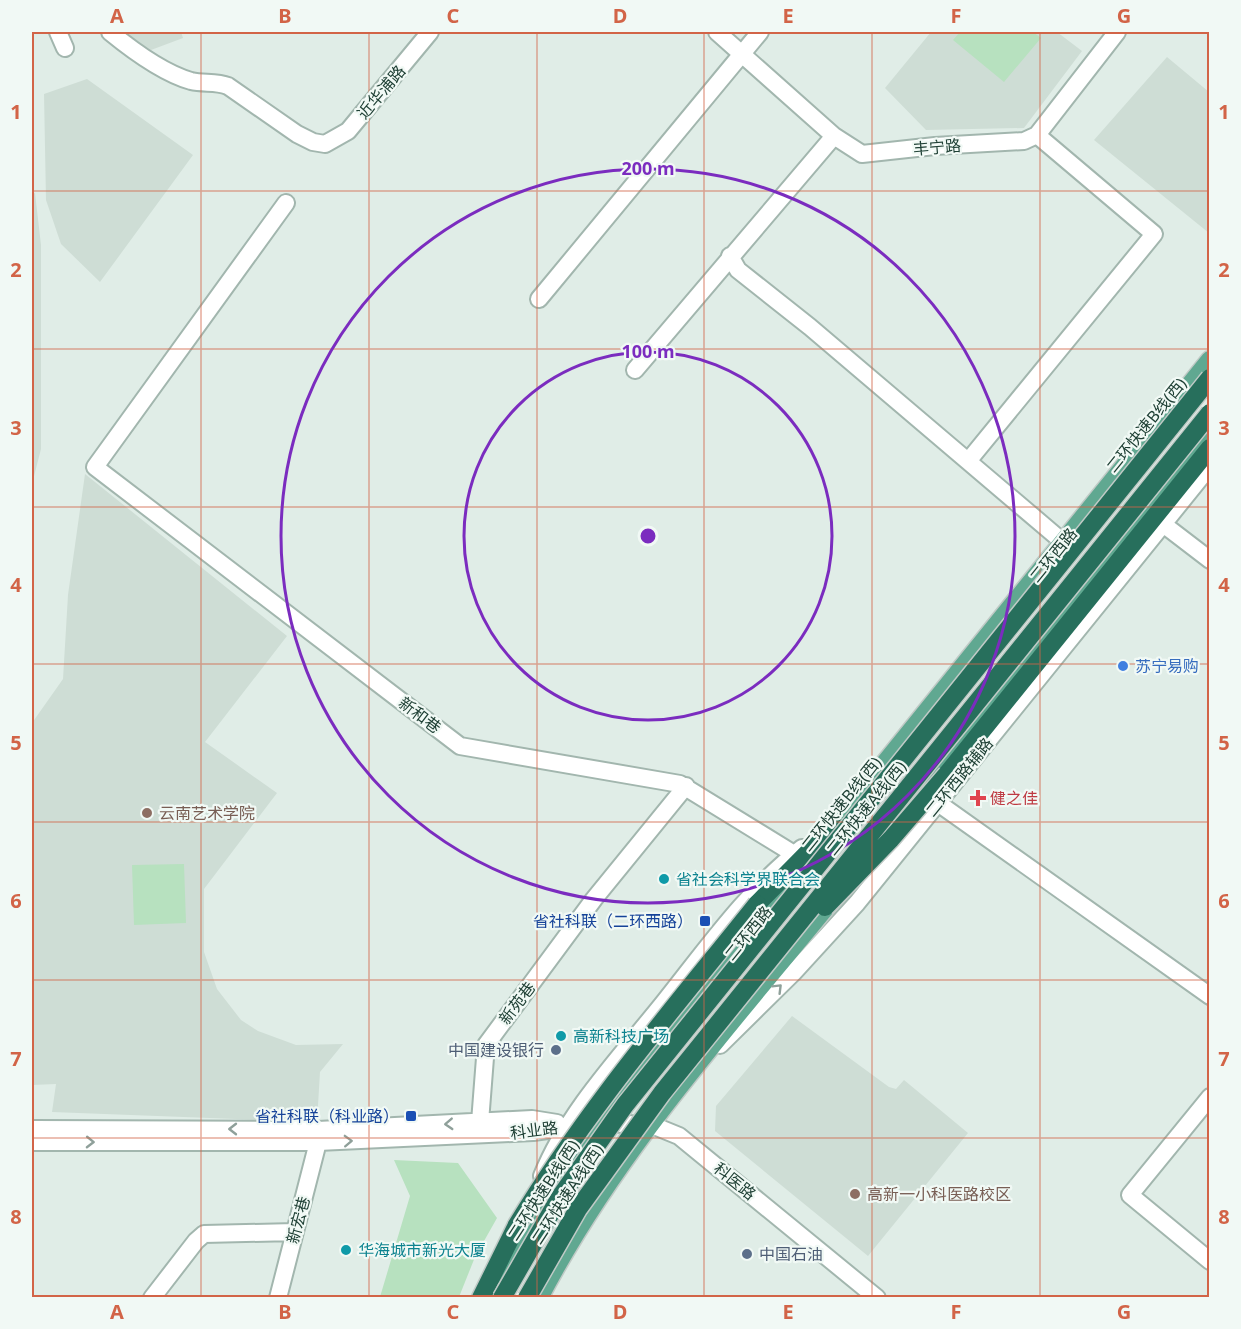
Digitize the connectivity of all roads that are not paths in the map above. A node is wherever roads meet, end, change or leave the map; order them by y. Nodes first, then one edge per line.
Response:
1 (58, 32) edge
2 (110, 32) edge
3 (430, 32) edge
4 (717, 32) edge
5 (760, 32) edge
6 (1117, 32) edge
7 (65, 48) dead end
8 (743, 52) junction
9 (1037, 135) junction
10 (834, 136) junction
11 (286, 203) dead end
12 (730, 256) junction
13 (539, 299) dead end
14 (1209, 360) edge
15 (635, 370) dead end
16 (1209, 378) edge
17 (1209, 413) edge
18 (1209, 431) edge
19 (1209, 448) edge
20 (969, 460) junction
21 (1209, 466) edge
22 (1162, 524) junction
23 (1063, 542) junction
24 (1209, 560) edge
25 (686, 786) junction
26 (938, 803) junction
27 (835, 825) junction
28 (794, 854) junction
29 (749, 985) junction
30 (1209, 996) edge
31 (692, 1073) junction
32 (1209, 1096) edge
33 (480, 1122) junction
34 (598, 1123) junction
35 (569, 1125) junction
36 (652, 1125) junction
37 (32, 1129) edge
38 (32, 1142) edge
39 (318, 1142) junction
40 (295, 1233) junction
41 (525, 1233) junction
42 (1209, 1261) edge
43 (152, 1298) edge
44 (278, 1298) edge
45 (481, 1298) edge
46 (490, 1298) edge
47 (502, 1298) edge
48 (527, 1298) edge
49 (539, 1298) edge
50 (877, 1298) edge

1 - 7 street
2 - 3 street, 近华浦路
4 - 8 street, 丰宁路
5 - 8 street
6 - 9 street
8 - 10 street, 丰宁路
8 - 13 street
9 - 10 street, 丰宁路
9 - 20 street
10 - 12 street
11 - 25 street, 新和巷
12 - 15 street
12 - 20 street
14 - 23 main road, 二环西路
16 - 47 highway, 二环快速B线(西), bridge
17 - 29 highway, 二环快速A线(西), bridge
18 - 31 main road
19 - 29 highway, bridge
20 - 23 street
21 - 22 street, 二环西路辅路
22 - 24 street
22 - 26 street, 二环西路辅路
23 - 27 main road, 二环西路
25 - 28 street, 新和巷
25 - 33 street, 新苑巷
26 - 30 street
31 -> 26 street, 二环西路辅路
27 - 28 street
27 - 34 main road, 二环西路
27 - 45 highway, bridge
28 - 35 street
29 - 48 highway, 二环快速A线(西), bridge
31 - 36 main road
32 - 42 street
33 - 35 street, 科业路
33 -> 37 street, 科业路
34 - 35 street, 科医路
34 - 36 street, 科医路
34 - 41 main road, 二环西路
39 -> 35 street, 科业路
35 - 41 street
36 - 49 main road
36 - 50 street, 科医路
38 -> 39 street, 科业路
39 - 40 street, 新宏巷
40 - 43 street
40 - 44 street, 新宏巷
41 - 46 main road, 二环西路

